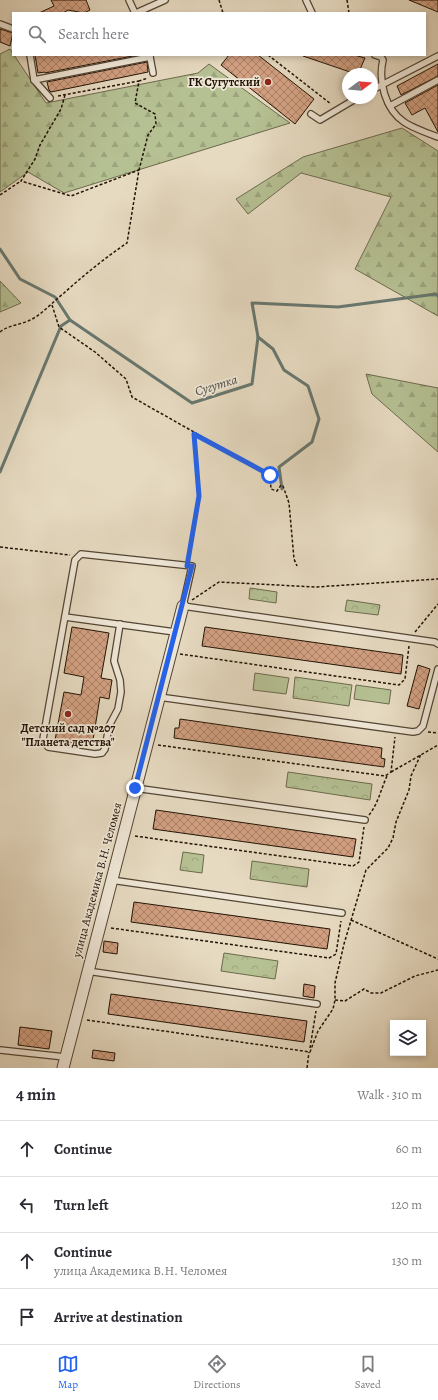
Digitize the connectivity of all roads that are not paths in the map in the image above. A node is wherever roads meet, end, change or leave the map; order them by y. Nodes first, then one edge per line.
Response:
1 (129, 0) edge
2 (164, 0) edge
3 (306, 0) edge
4 (135, 12) edge
5 (137, 12) edge
6 (312, 12) edge
7 (0, 24) edge
8 (12, 29) edge
9 (30, 56) edge
10 (150, 56) edge
11 (378, 56) edge
12 (438, 56) edge
13 (153, 73) road end
14 (34, 80) junction
15 (438, 80) edge
16 (381, 84) junction
17 (378, 86) edge
18 (50, 98) road end
19 (346, 104) edge
20 (390, 106) junction
21 (311, 114) dead end
22 (438, 137) edge
23 (183, 606) junction
24 (64, 617) junction
25 (120, 624) junction
26 (175, 632) junction
27 (438, 644) edge
28 (438, 669) edge
29 (159, 696) junction
30 (135, 788) junction
31 (365, 820) road end
32 (111, 880) junction
33 (342, 913) road end
34 (87, 971) junction
35 (317, 1004) road end
36 (0, 1050) edge
37 (65, 1057) junction
38 (63, 1068) edge

1 - 4 lane
2 - 5 lane
3 - 6 lane
7 - 8 lane
9 - 14 lane
10 - 13 lane
10 - 14 lane
11 - 16 lane
12 - 16 lane
14 - 18 lane
15 - 20 lane
16 - 17 lane
16 - 20 lane
19 - 21 lane
20 - 22 lane
23 - 24 lane
23 - 26 street, улица Академика В.Н. Челомея
23 - 27 lane
24 - 25 lane
24 - 25 lane
25 - 26 lane
26 - 29 street, улица Академика В.Н. Челомея
28 - 29 lane
29 - 30 street, улица Академика В.Н. Челомея
30 - 31 lane
30 - 32 street, улица Академика В.Н. Челомея
32 - 33 lane
32 - 34 street, улица Академика В.Н. Челомея
34 - 35 lane
34 - 37 street, улица Академика В.Н. Челомея
36 - 37 lane
37 - 38 street, улица Академика В.Н. Челомея

